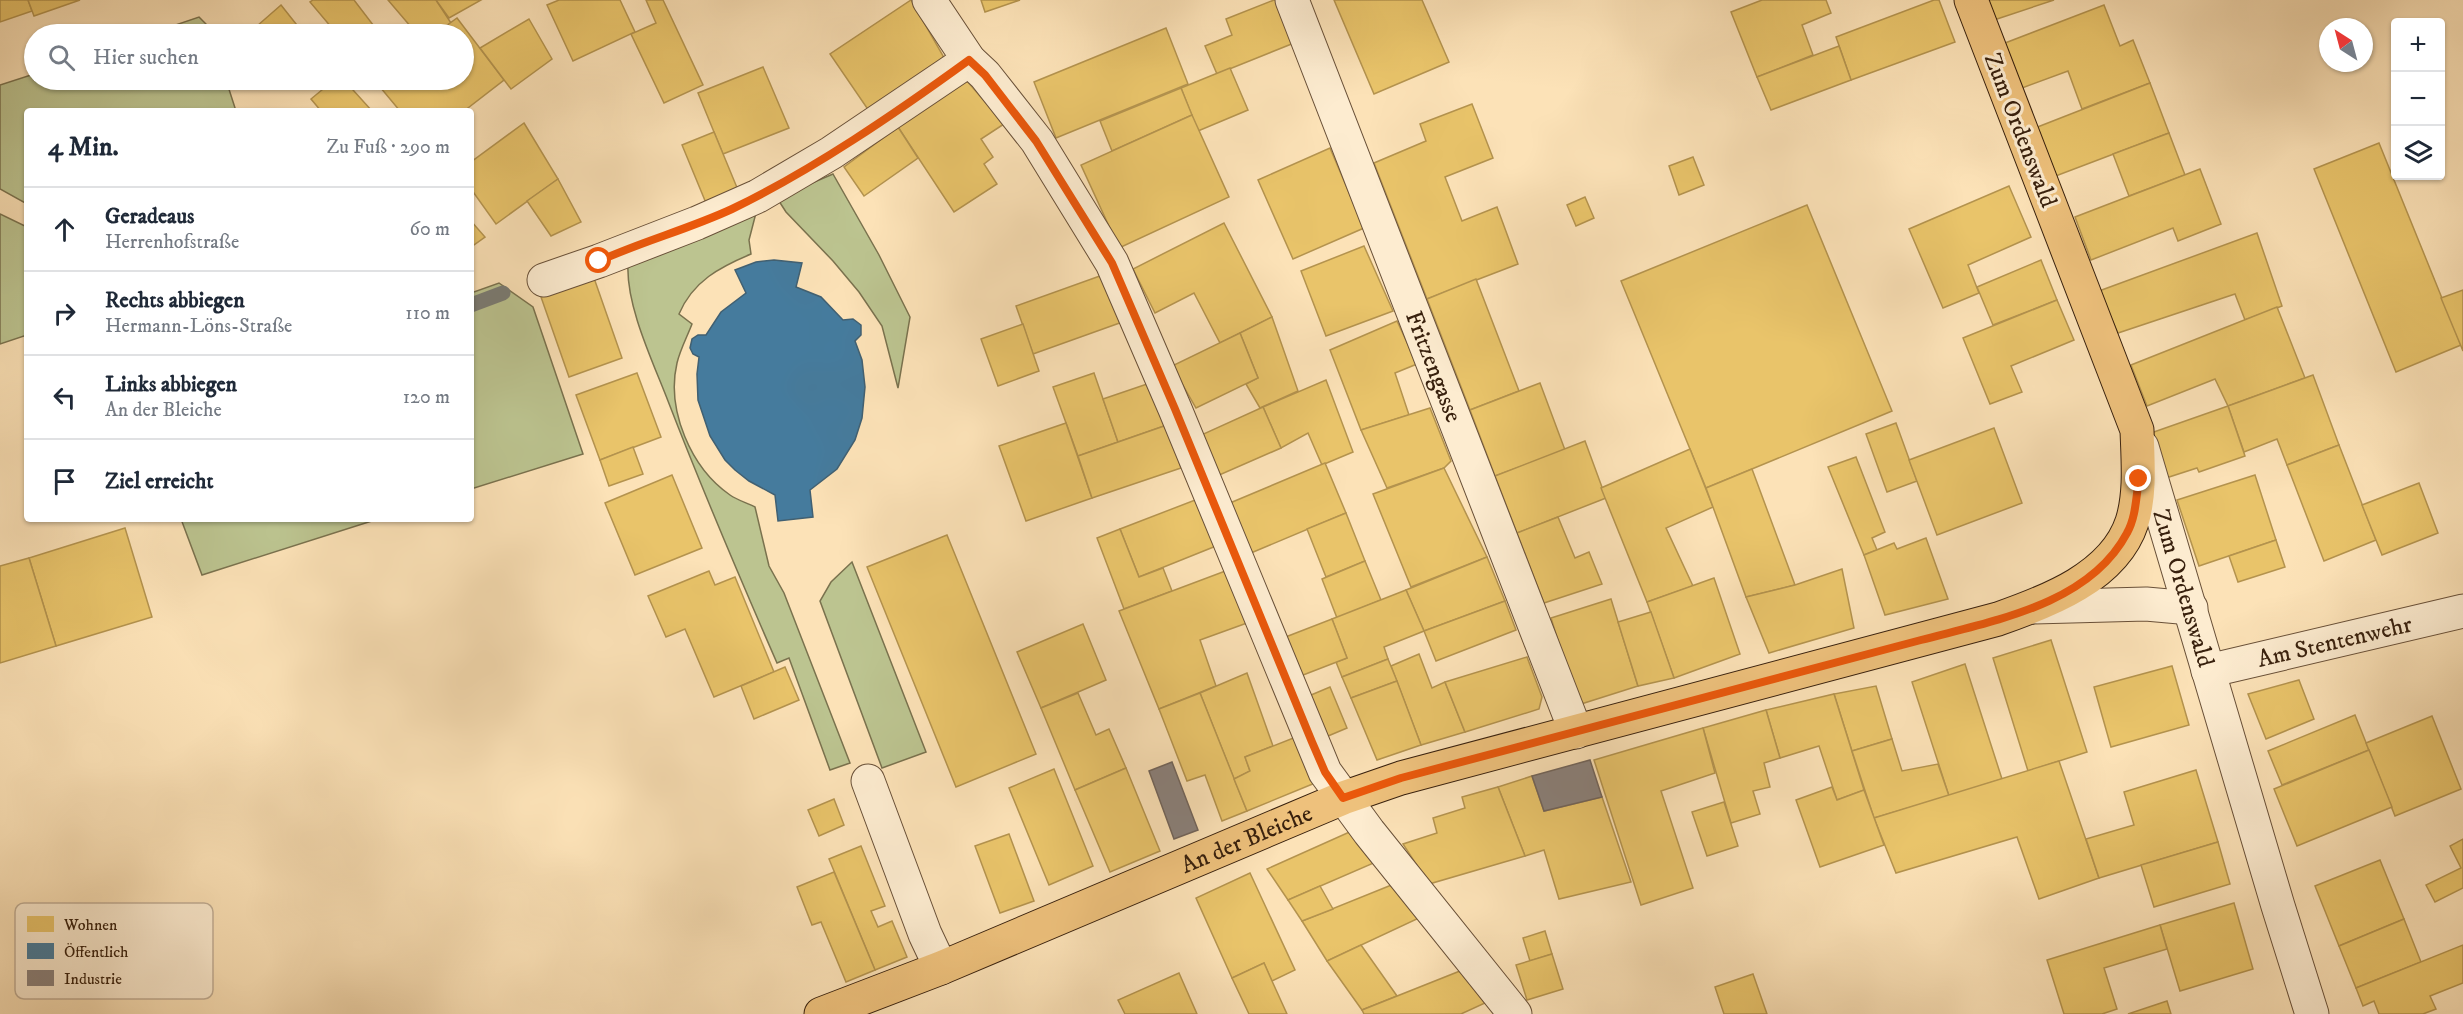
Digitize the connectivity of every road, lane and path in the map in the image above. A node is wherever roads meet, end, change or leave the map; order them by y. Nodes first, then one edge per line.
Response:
1 (929, 0) edge
2 (1292, 0) edge
3 (1971, 0) edge
4 (969, 60) junction
5 (544, 280) dead end
6 (2137, 430) junction
7 (2034, 607) junction
8 (2191, 608) junction
9 (2463, 611) edge
10 (2208, 671) junction
11 (1576, 732) junction
12 (868, 781) dead end
13 (1343, 798) junction
14 (941, 968) junction
15 (821, 1014) edge
16 (1515, 1014) edge
17 (2312, 1014) edge

1 - 4 street
2 - 11 street, Fritzengasse
3 - 6 main road, Zum Ordenswald
4 - 5 street
4 - 13 street
6 - 7 main road, An der Bleiche
6 - 8 street, Zum Ordenswald
7 - 8 street, An der Bleiche
7 - 11 main road, An der Bleiche
8 - 10 street, Zum Ordenswald
9 - 10 street, Am Stentenwehr
10 - 17 street, Zum Ordenswald
11 - 13 main road, An der Bleiche
12 - 14 street
13 - 14 main road, An der Bleiche
13 - 16 street
14 - 15 main road, An der Bleiche

